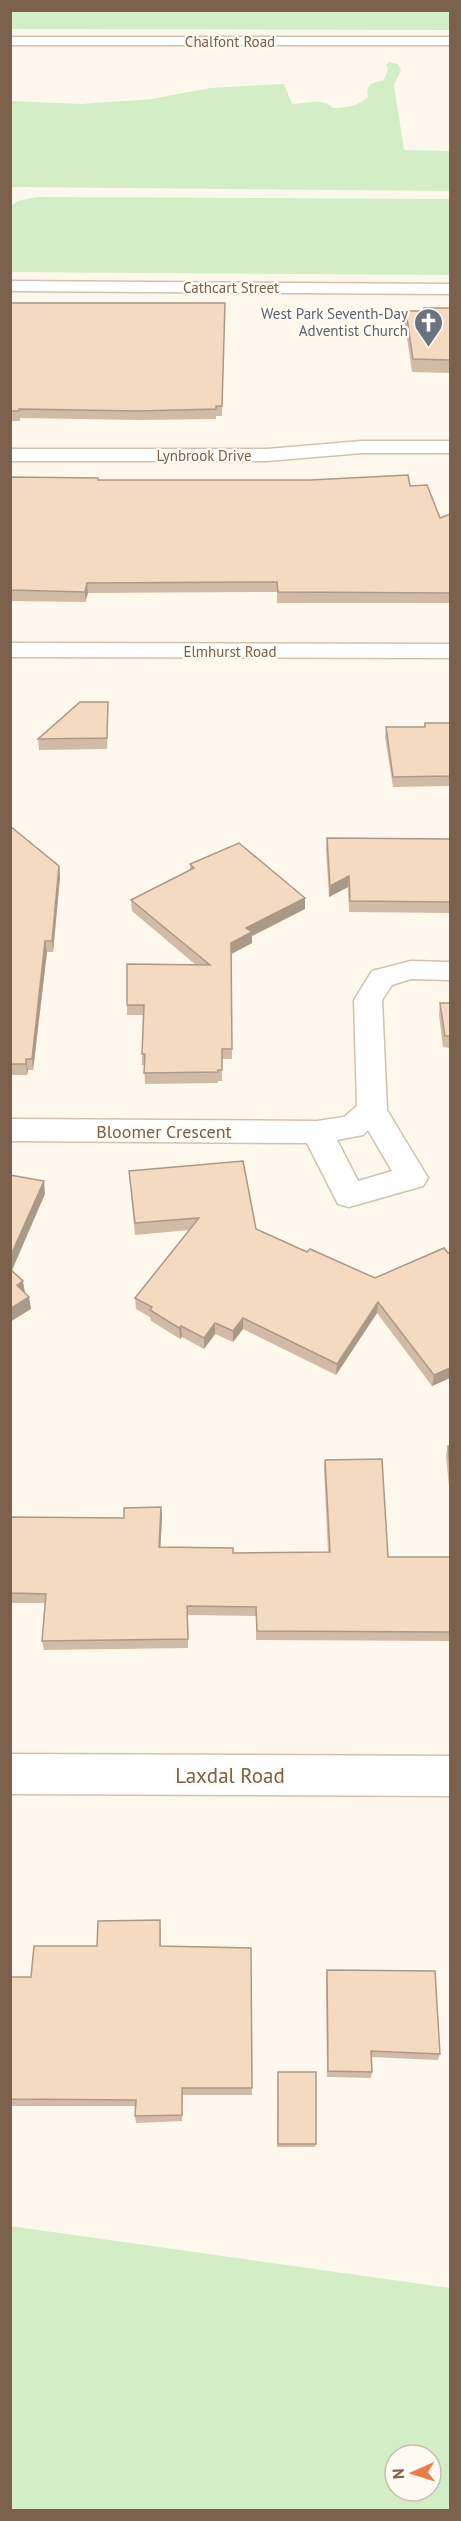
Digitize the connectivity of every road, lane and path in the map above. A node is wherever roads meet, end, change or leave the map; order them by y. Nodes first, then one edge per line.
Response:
1 (10, 41) edge
2 (450, 41) edge
3 (10, 286) edge
4 (450, 289) edge
5 (397, 447) junction
6 (450, 447) edge
7 (10, 455) edge
8 (450, 467) edge
9 (10, 650) edge
10 (450, 651) edge
11 (450, 971) edge
12 (372, 1110) junction
13 (10, 1130) edge
14 (317, 1132) junction
15 (10, 1774) edge
16 (450, 1776) edge

1 - 2 street, Chalfont Road
3 - 4 street, Cathcart Street
5 - 6 street, Lynbrook Drive
5 - 7 street, Lynbrook Drive
5 - 8 street, Lynbrook Drive
9 - 10 street, Elmhurst Road
11 - 12 street
12 - 14 street, Bloomer Crescent
12 - 14 street
13 - 14 street, Bloomer Crescent
15 - 16 street, Laxdal Road

